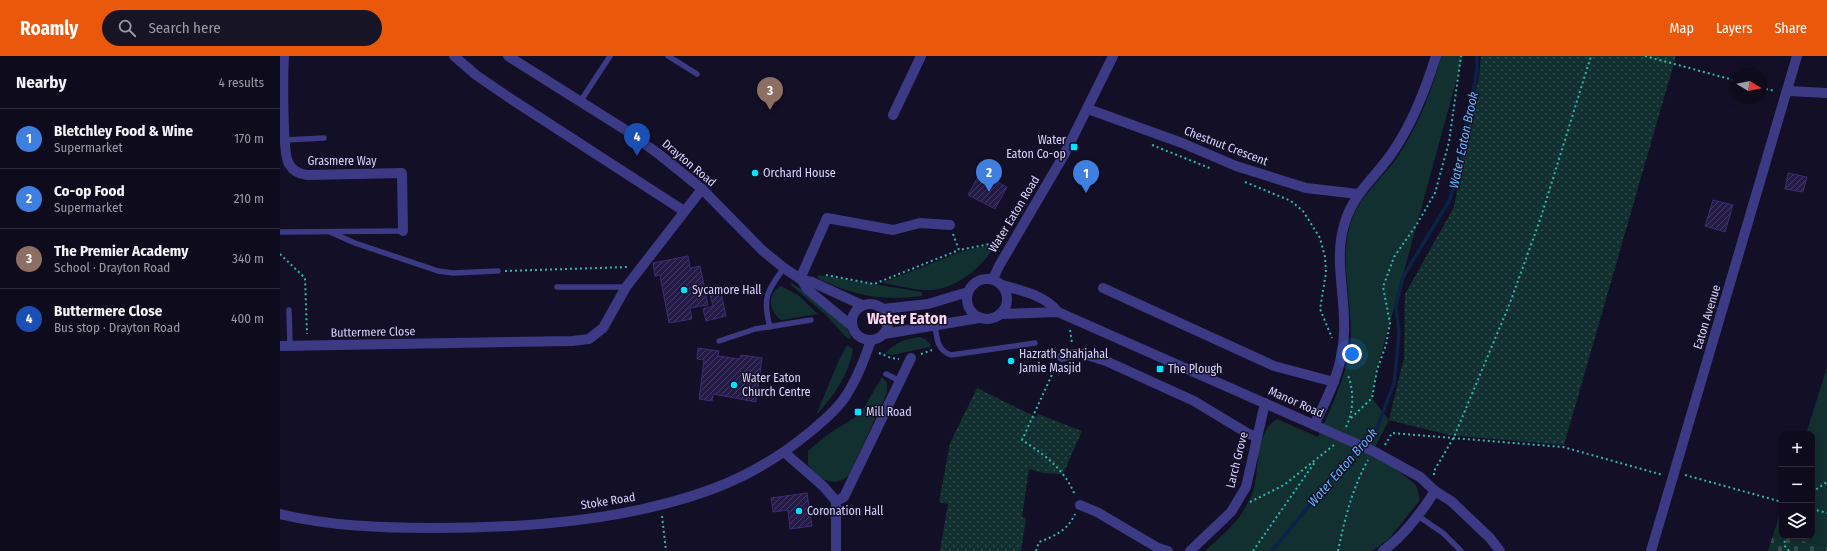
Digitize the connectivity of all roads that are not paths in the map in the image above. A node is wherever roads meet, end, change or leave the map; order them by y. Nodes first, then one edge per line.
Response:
1 (284, 56) edge
2 (454, 56) edge
3 (508, 56) edge
4 (610, 56) edge
5 (668, 56) edge
6 (921, 56) edge
7 (1113, 56) edge
8 (1436, 56) edge
9 (1797, 56) edge
10 (697, 74) dead end
11 (1788, 91) junction
12 (1827, 93) edge
13 (580, 102) junction
14 (1088, 109) junction
15 (893, 115) dead end
16 (324, 138) dead end
17 (285, 140) junction
18 (702, 189) junction
19 (1358, 194) junction
20 (684, 211) junction
21 (950, 225) road end
22 (403, 231) joint
23 (280, 232) edge
24 (330, 232) junction
25 (784, 268) junction
26 (498, 271) road end
27 (993, 279) junction
28 (801, 280) junction
29 (1002, 285) junction
30 (556, 287) dead end
31 (626, 287) junction
32 (1103, 288) dead end
33 (968, 292) junction
34 (862, 305) junction
35 (883, 309) junction
36 (289, 310) dead end
37 (1058, 312) junction
38 (1000, 314) junction
39 (979, 318) junction
40 (811, 320) dead end
41 (852, 326) junction
42 (935, 326) junction
43 (770, 327) junction
44 (884, 334) junction
45 (872, 340) junction
46 (719, 341) dead end
47 (1034, 343) dead end
48 (285, 346) edge
49 (1062, 357) road end
50 (911, 358) dead end
51 (886, 374) dead end
52 (900, 380) junction
53 (1334, 382) junction
54 (1265, 403) junction
55 (1314, 425) junction
56 (1256, 437) junction
57 (784, 452) junction
58 (1435, 491) junction
59 (836, 501) junction
60 (1080, 505) road end
61 (280, 514) edge
62 (1418, 516) junction
63 (836, 551) edge
64 (1168, 551) edge
65 (1190, 551) edge
66 (1383, 551) edge
67 (1461, 551) edge
68 (1500, 551) edge
69 (1651, 551) edge

1 - 17 street, Grasmere Way
2 - 20 street
3 - 13 street, Drayton Road
4 - 13 lane
5 - 10 lane
6 - 15 street
7 - 14 street, Water Eaton Road
8 - 19 street
9 - 11 street, Eaton Avenue
11 - 12 street
11 - 69 street, Eaton Avenue
13 - 18 street, Drayton Road
14 - 19 street, Chestnut Crescent
14 - 27 street, Water Eaton Road
16 - 17 lane
17 - 22 street, Grasmere Way
18 - 20 street, Buttermere Close
18 - 25 street, Drayton Road
19 - 53 street
20 - 31 street, Buttermere Close
21 - 28 street
22 - 24 lane
23 - 24 lane
24 - 26 lane
25 - 28 street, Drayton Road
25 - 43 lane
27 - 29 street
27 - 33 street
28 - 34 street, Drayton Road
28 - 41 street, Drayton Road
29 - 37 street, Manor Road
29 - 38 street
30 - 31 lane
31 - 48 street, Buttermere Close
32 - 53 street
33 - 35 street
33 - 39 street
34 - 35 street
34 - 41 street
35 - 44 street
36 - 48 lane
37 - 38 street, Manor Road
37 - 54 street, Manor Road
38 - 39 street
39 - 42 street
40 - 43 lane
41 - 45 street
42 - 44 street
42 - 47 lane
43 - 46 lane
44 - 45 street
45 - 57 street, Stoke Road
49 - 56 street
50 - 52 street
51 - 52 lane
52 - 59 street
53 - 55 street
54 - 55 street, Manor Road
54 - 56 street, Larch Grove
55 - 58 street, Manor Road
56 - 65 street, Larch Grove
57 - 59 street
57 - 61 street, Stoke Road
58 - 62 street
58 - 68 street, Manor Road
59 - 63 street
60 - 64 street
62 - 66 street
62 - 67 lane

